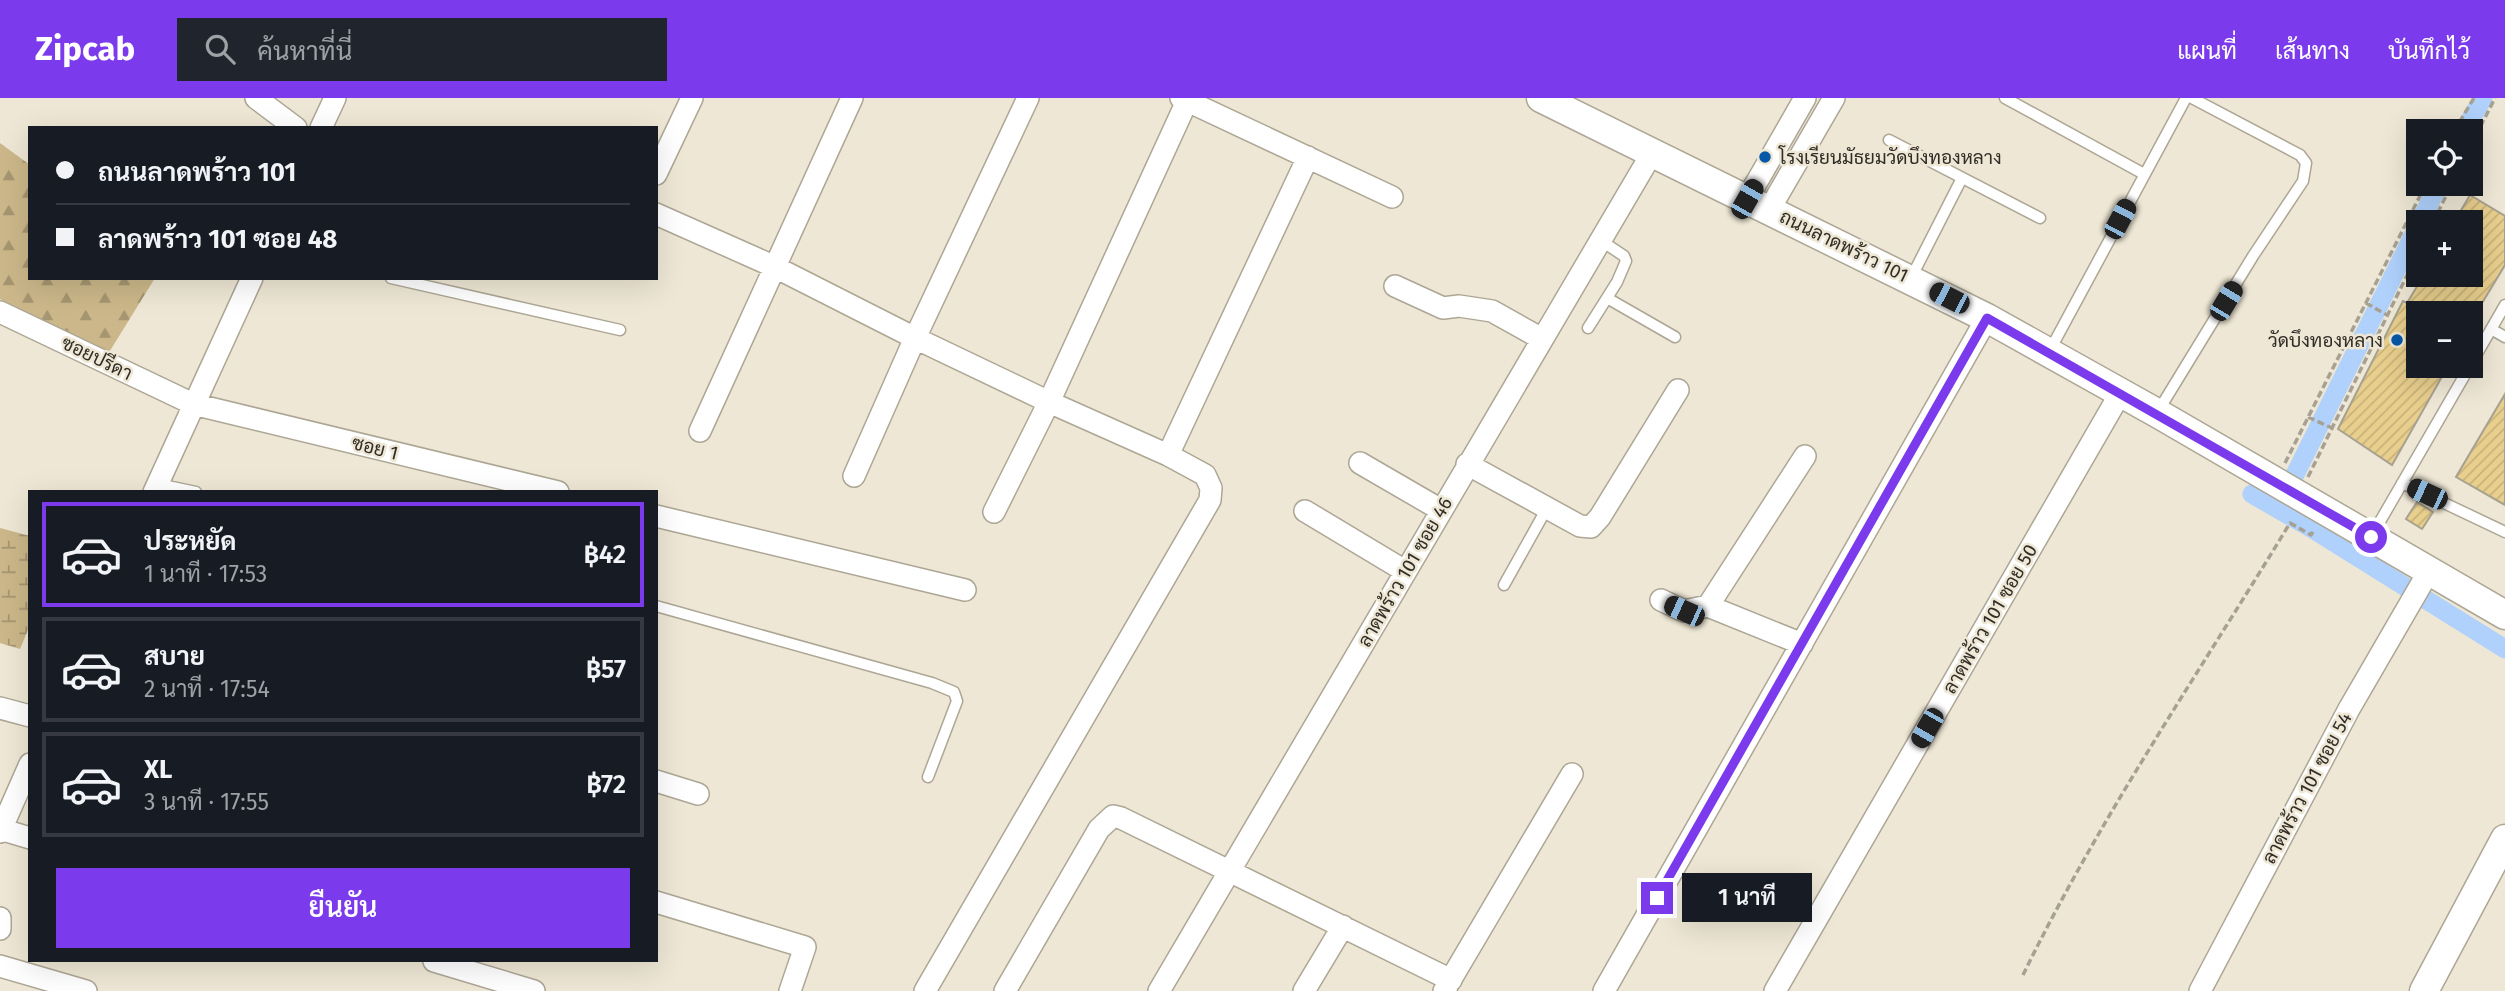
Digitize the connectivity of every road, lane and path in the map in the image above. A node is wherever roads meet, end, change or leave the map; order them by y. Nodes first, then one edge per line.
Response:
1 (256, 98) edge
2 (335, 98) edge
3 (692, 98) edge
4 (852, 98) edge
5 (1028, 98) edge
6 (1541, 98) edge
7 (1805, 98) edge
8 (1834, 98) edge
9 (2005, 98) edge
10 (2186, 98) edge
11 (2192, 98) edge
12 (2474, 98) edge
13 (2495, 98) edge
14 (1184, 99) edge
15 (2461, 119) edge
16 (2483, 122) edge
17 (293, 126) edge
18 (322, 126) edge
19 (1889, 140) dead end
20 (1652, 153) junction
21 (1308, 157) junction
22 (658, 170) edge
23 (2144, 174) junction
24 (1962, 178) junction
25 (2420, 196) edge
26 (1392, 197) dead end
27 (1758, 204) junction
28 (658, 215) edge
29 (2040, 218) dead end
30 (1600, 240) junction
31 (774, 266) junction
32 (2406, 276) edge
33 (1911, 278) junction
34 (252, 280) edge
35 (400, 280) edge
36 (1395, 286) dead end
37 (1607, 299) junction
38 (2366, 303) junction
39 (2505, 305) edge
40 (0, 312) edge
41 (2386, 315) junction
42 (1987, 318) junction
43 (1588, 328) dead end
44 (2491, 329) junction
45 (620, 330) dead end
46 (1675, 337) dead end
47 (2505, 337) edge
48 (915, 338) junction
49 (1542, 339) junction
50 (2483, 343) edge
51 (2049, 352) junction
52 (2463, 378) edge
53 (1678, 390) dead end
54 (2121, 392) junction
55 (1049, 402) junction
56 (193, 404) junction
57 (2157, 413) junction
58 (2309, 417) junction
59 (2331, 428) junction
60 (700, 431) dead end
61 (1168, 455) junction
62 (1805, 456) dead end
63 (1360, 463) dead end
64 (1467, 464) junction
65 (854, 476) dead end
66 (2402, 483) junction
67 (156, 488) edge
68 (176, 490) edge
69 (550, 490) edge
70 (2293, 498) junction
71 (1547, 508) junction
72 (1441, 510) junction
73 (1305, 511) dead end
74 (994, 512) dead end
75 (658, 516) edge
76 (2505, 532) edge
77 (2371, 537) junction
78 (1405, 571) junction
79 (1504, 585) dead end
80 (2420, 585) junction
81 (965, 590) dead end
82 (1661, 600) dead end
83 (1708, 606) junction
84 (658, 607) edge
85 (2505, 615) edge
86 (1802, 644) junction
87 (0, 708) edge
88 (28, 715) edge
89 (28, 768) edge
90 (1572, 774) dead end
91 (928, 778) dead end
92 (658, 783) edge
93 (698, 794) dead end
94 (0, 830) edge
95 (28, 837) edge
96 (2505, 839) edge
97 (1230, 871) junction
98 (658, 903) edge
99 (0, 918) edge
100 (1343, 926) junction
101 (0, 929) edge
102 (438, 962) edge
103 (0, 966) edge
104 (2023, 975) dead end
105 (1447, 985) edge
106 (86, 991) edge
107 (534, 991) edge
108 (790, 991) edge
109 (925, 991) edge
110 (1005, 991) edge
111 (1159, 991) edge
112 (1304, 991) edge
113 (1604, 991) edge
114 (1775, 991) edge
115 (2200, 991) edge
116 (2424, 991) edge

1 - 17 street
2 - 18 street
3 - 22 street
4 - 31 street
5 - 48 street
6 - 20 street, ถนนลาดพร้าว 101
7 - 27 street
8 - 27 street
9 - 23 lane
10 - 23 lane
11 - 57 lane
12 - 15 path
13 - 16 path
14 - 21 street
14 - 55 street
19 - 24 lane
20 - 27 street, ถนนลาดพร้าว 101
20 - 30 street, ลาดพร้าว 101 ซอย 46
21 - 26 street
21 - 61 street
23 - 51 lane
24 - 29 lane
24 - 33 lane
25 - 38 path
27 - 33 street, ถนนลาดพร้าว 101
28 - 31 street
30 - 37 lane
30 - 49 street, ลาดพร้าว 101 ซอย 46
31 - 48 street
31 - 60 street
32 - 41 path
33 - 42 street, ถนนลาดพร้าว 101
34 - 56 street
35 - 45 lane
36 - 49 street
37 - 43 lane
37 - 46 lane
38 - 41 path
38 - 58 path
39 - 44 lane
40 - 56 street, ซอยปรีดา
41 - 59 path
42 - 51 street, ถนนลาดพร้าว 101
42 - 86 street
44 - 47 lane
44 - 50 lane
48 - 55 street
48 - 65 street
49 - 64 street, ลาดพร้าว 101 ซอย 46
51 - 54 street, ถนนลาดพร้าว 101
52 - 66 lane
53 - 71 street
54 - 57 street, ถนนลาดพร้าว 101
54 - 114 street, ลาดพร้าว 101 ซอย 50
55 - 61 street
55 - 74 street
56 - 67 street
56 - 69 street, ซอย 1
57 - 70 street, ถนนลาดพร้าว 101
58 - 59 path
58 - 70 path
59 - 70 path
61 - 109 street
62 - 83 street
63 - 72 street
64 - 71 street
64 - 72 street, ลาดพร้าว 101 ซอย 46
66 - 76 lane
66 - 77 lane
67 - 68 lane
70 - 77 street, ถนนลาดพร้าว 101
70 - 104 path
71 - 79 lane
72 - 78 street, ลาดพร้าว 101 ซอย 46
73 - 78 street
75 - 81 street
77 - 80 street, ถนนลาดพร้าว 101
78 - 97 street, ลาดพร้าว 101 ซอย 46
80 - 85 street, ถนนลาดพร้าว 101
80 - 115 street, ลาดพร้าว 101 ซอย 54
82 - 83 street
83 - 86 street
84 - 91 lane
86 - 113 street
87 - 88 street
89 - 94 street
90 - 105 street
92 - 93 street
94 - 95 street
96 - 116 street
97 - 100 street
97 - 110 street
97 - 111 street, ลาดพร้าว 101 ซอย 46
98 - 108 street
99 - 101 street
100 - 105 street
100 - 112 street
102 - 107 street
103 - 106 street

